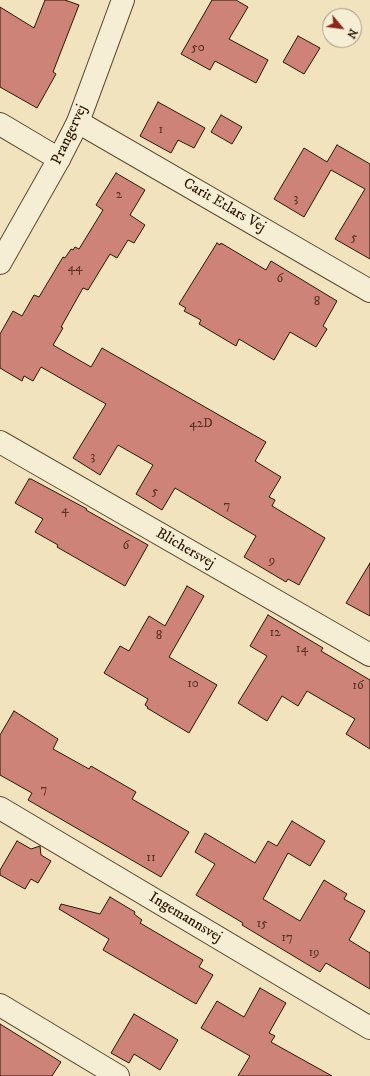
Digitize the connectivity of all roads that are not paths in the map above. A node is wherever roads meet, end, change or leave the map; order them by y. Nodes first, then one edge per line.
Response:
1 (123, 0) edge
2 (78, 122) junction
3 (0, 124) edge
4 (59, 159) junction
5 (0, 263) edge
6 (370, 291) edge
7 (0, 442) edge
8 (370, 655) edge
9 (0, 808) edge
10 (0, 1005) edge
11 (370, 1028) edge
12 (118, 1076) edge

1 - 2 street, Prangervej
2 - 4 street, Prangervej
2 - 6 street, Carit Etlars Vej
3 - 4 street
4 - 5 street, Prangervej
7 - 8 street, Blichersvej
9 - 11 street, Ingemannsvej
10 - 12 street

